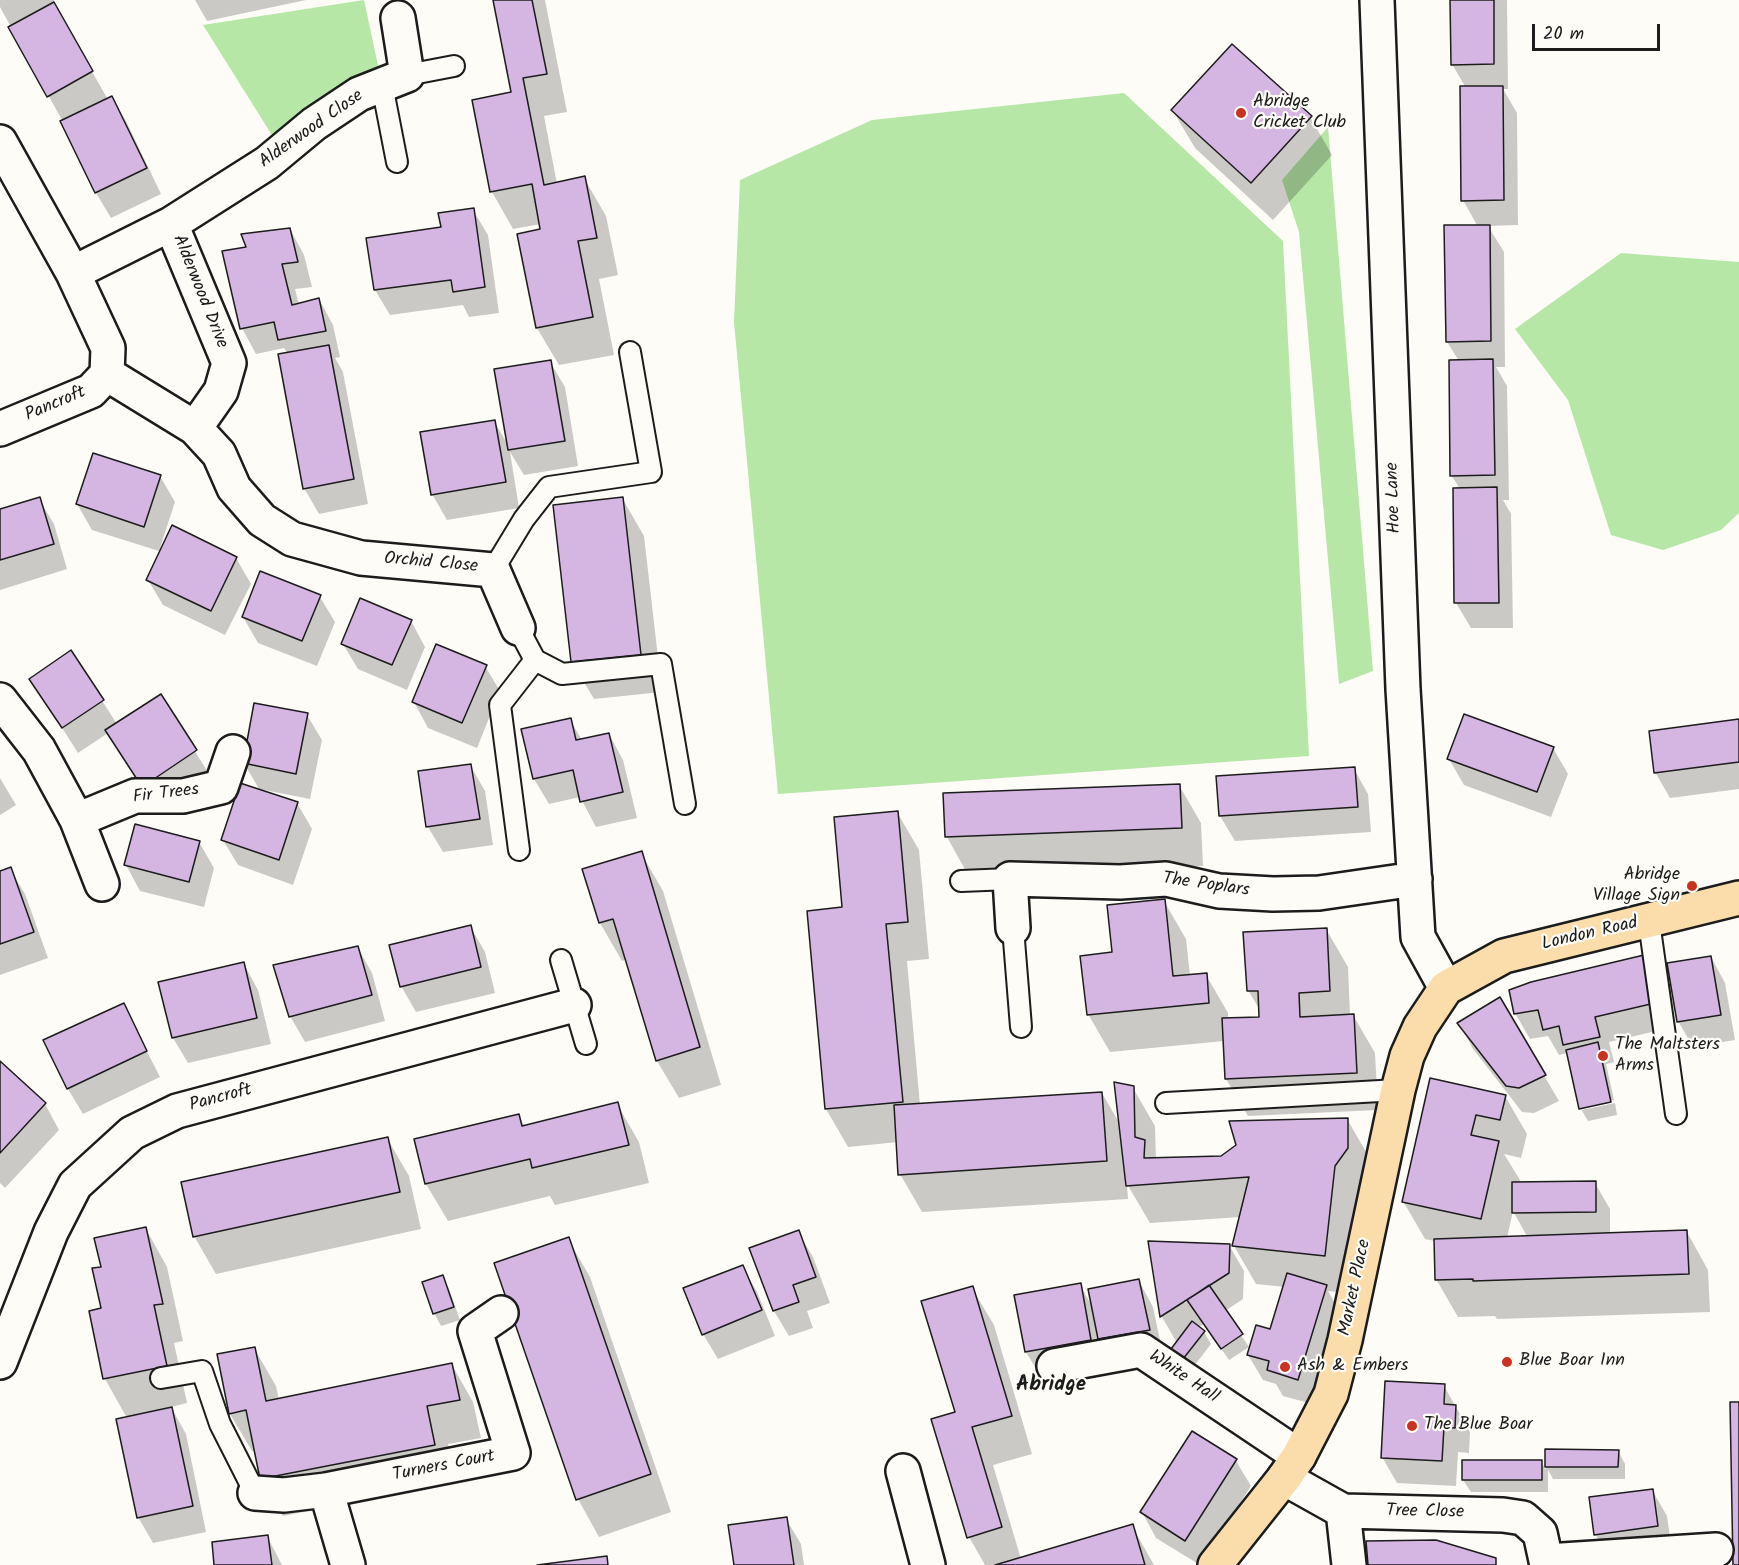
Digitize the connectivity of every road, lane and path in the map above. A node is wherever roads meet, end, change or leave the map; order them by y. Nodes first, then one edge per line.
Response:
1 (1377, 0) edge
2 (398, 18) dead end
3 (454, 66) dead end
4 (394, 80) junction
5 (0, 142) edge
6 (397, 162) dead end
7 (171, 224) junction
8 (73, 273) junction
9 (630, 352) dead end
10 (107, 374) junction
11 (195, 428) junction
12 (0, 429) edge
13 (493, 570) junction
14 (518, 628) joint
15 (535, 660) junction
16 (0, 700) edge
17 (233, 752) dead end
18 (685, 804) dead end
19 (77, 820) junction
20 (519, 850) dead end
21 (1010, 879) junction
22 (1415, 879) junction
23 (961, 881) dead end
24 (102, 884) dead end
25 (1739, 898) edge
26 (1649, 922) junction
27 (1013, 928) joint
28 (561, 960) dead end
29 (1446, 988) junction
30 (574, 1005) junction
31 (1021, 1028) dead end
32 (586, 1044) dead end
33 (1398, 1090) junction
34 (1166, 1103) dead end
35 (1676, 1114) dead end
36 (501, 1313) dead end
37 (0, 1362) edge
38 (1054, 1366) dead end
39 (161, 1378) dead end
40 (1292, 1467) junction
41 (903, 1471) dead end
42 (326, 1490) junction
43 (255, 1493) joint
44 (1343, 1511) junction
45 (1716, 1550) dead end
46 (1547, 1563) edge
47 (348, 1565) edge
48 (928, 1565) edge
49 (1215, 1565) edge
50 (1349, 1565) edge

1 - 22 street, Hoe Lane
2 - 4 street
3 - 4 lane
4 - 6 lane
4 - 7 street, Alderwood Close
5 - 8 street
7 - 8 street, Alderwood Drive
7 - 11 street, Alderwood Drive
8 - 10 street
9 - 13 lane
10 - 11 street
10 - 12 street, Pancroft
11 - 13 street, Orchid Close
13 - 14 street, Orchid Close
14 - 15 lane, Orchid Close
15 - 18 lane
15 - 20 lane
16 - 19 street
17 - 19 street, Fir Trees
19 - 24 street
21 - 22 street, The Poplars
21 - 23 lane
21 - 27 street
22 - 29 street, Hoe Lane
25 - 26 main road, London Road
26 - 29 main road, London Road
26 - 35 lane
27 - 31 lane
28 - 30 lane
29 - 33 main road, Market Place
30 - 32 lane
30 - 37 street, Pancroft
33 - 34 lane
33 - 40 main road, Market Place
36 - 42 street, Turners Court
38 - 40 street, White Hall
39 - 43 lane, Turners Court
40 - 44 street, Tree Close
40 - 49 main road, Market Place
41 - 48 street
42 - 43 street, Turners Court
42 - 47 street
44 - 46 street, Tree Close
44 - 50 street
45 - 46 street, Tree Close

